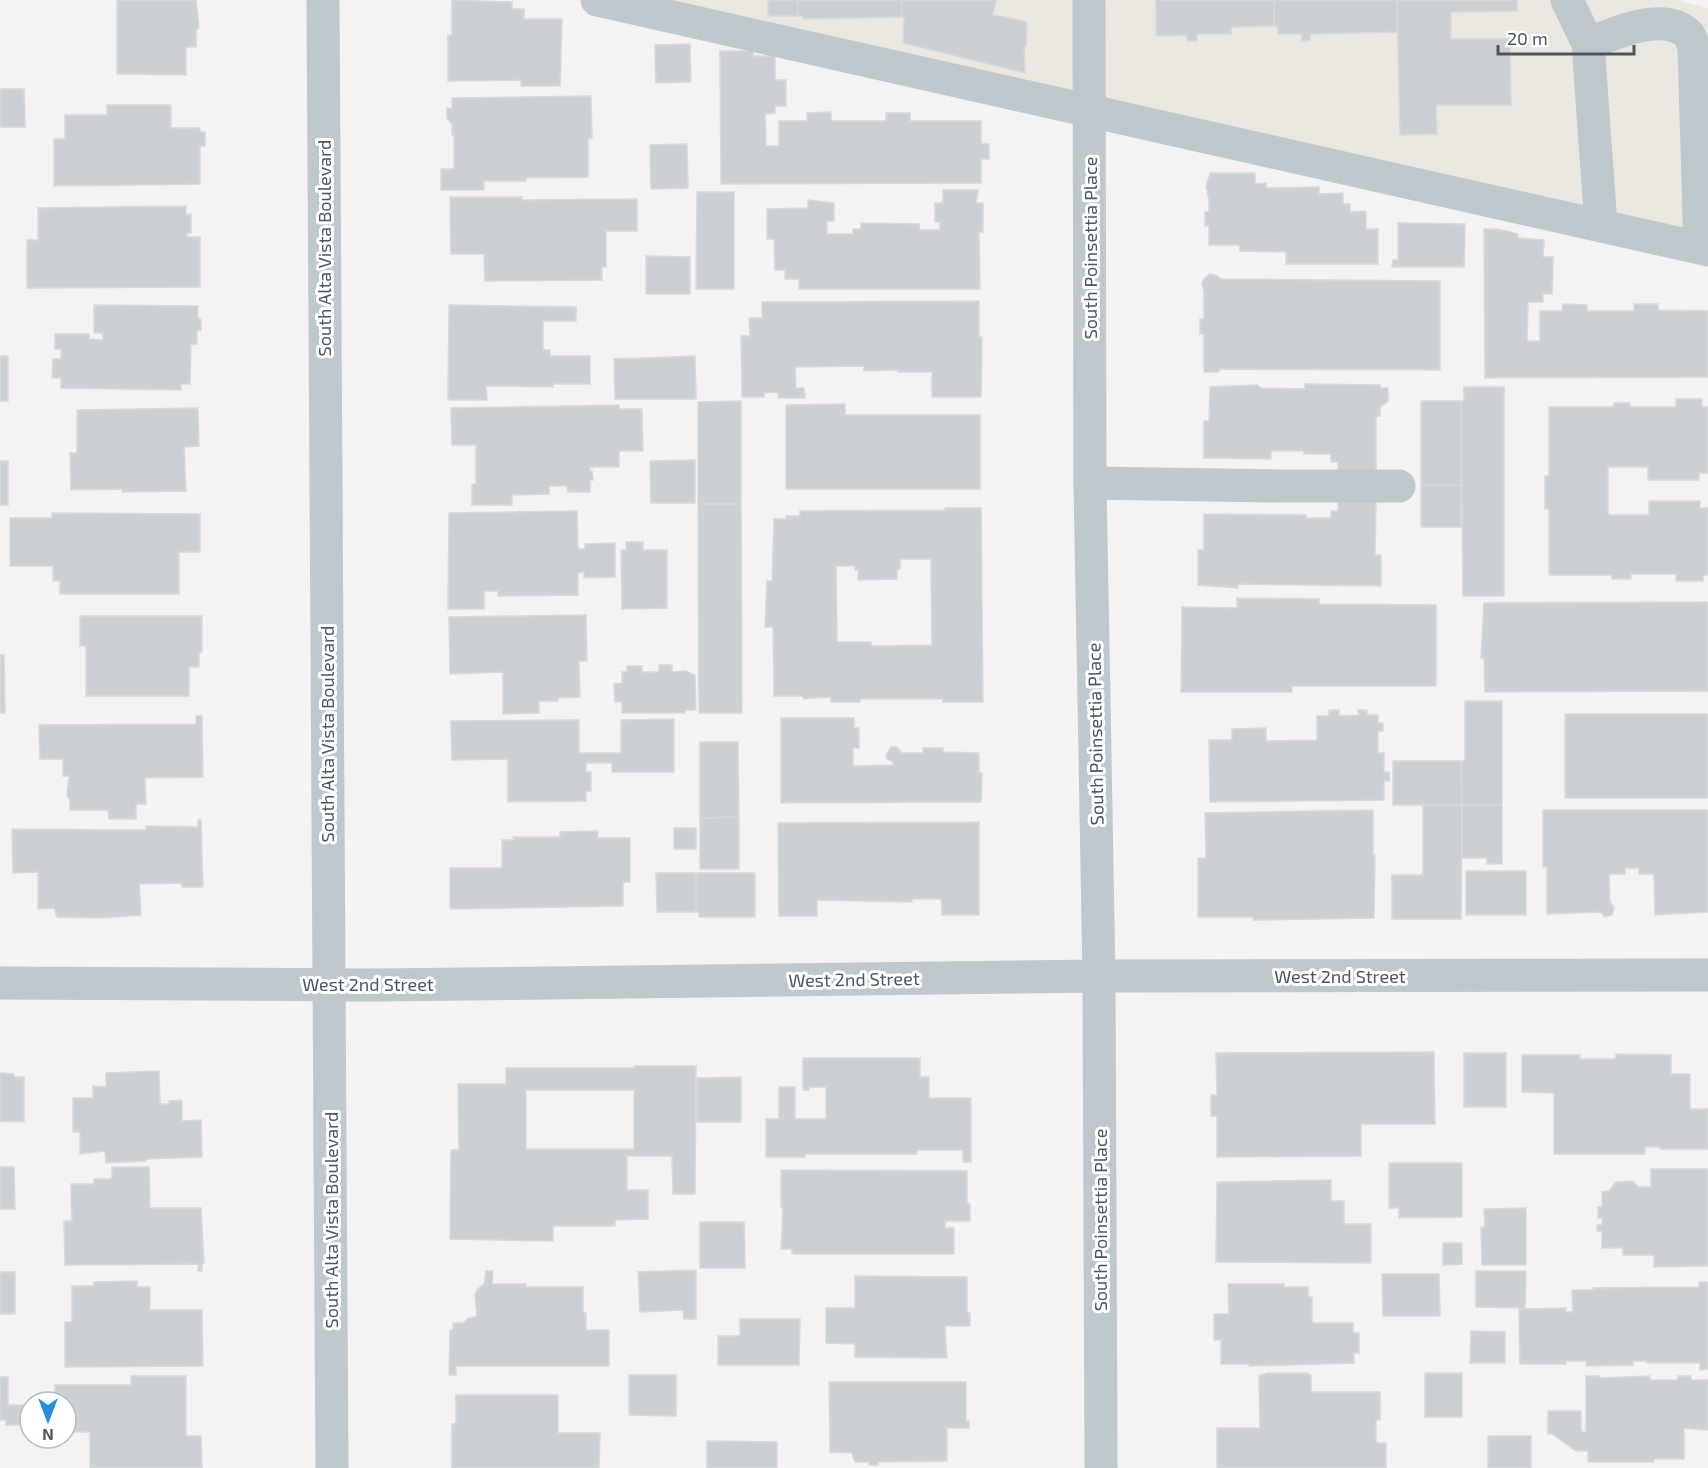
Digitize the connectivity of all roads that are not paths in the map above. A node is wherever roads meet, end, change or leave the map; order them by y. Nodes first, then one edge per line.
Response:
1 (323, 0) edge
2 (597, 0) edge
3 (1089, 0) edge
4 (1567, 0) edge
5 (1588, 44) junction
6 (1090, 112) junction
7 (1601, 226) junction
8 (1704, 249) edge
9 (1090, 483) junction
10 (1399, 486) dead end
11 (1708, 975) edge
12 (1099, 976) junction
13 (0, 983) edge
14 (329, 985) junction
15 (332, 1468) edge
16 (1101, 1468) edge

1 - 14 street, South Alta Vista Boulevard
2 - 6 street
3 - 6 street, South Poinsettia Place
4 - 5 street
5 - 7 street
5 - 8 street
6 - 7 street
6 - 9 street, South Poinsettia Place
7 - 8 street
9 - 10 street
9 - 12 street, South Poinsettia Place
11 - 12 street, West 2nd Street
12 - 14 street, West 2nd Street
12 - 16 street, South Poinsettia Place
13 - 14 street, West 2nd Street
14 - 15 street, South Alta Vista Boulevard

